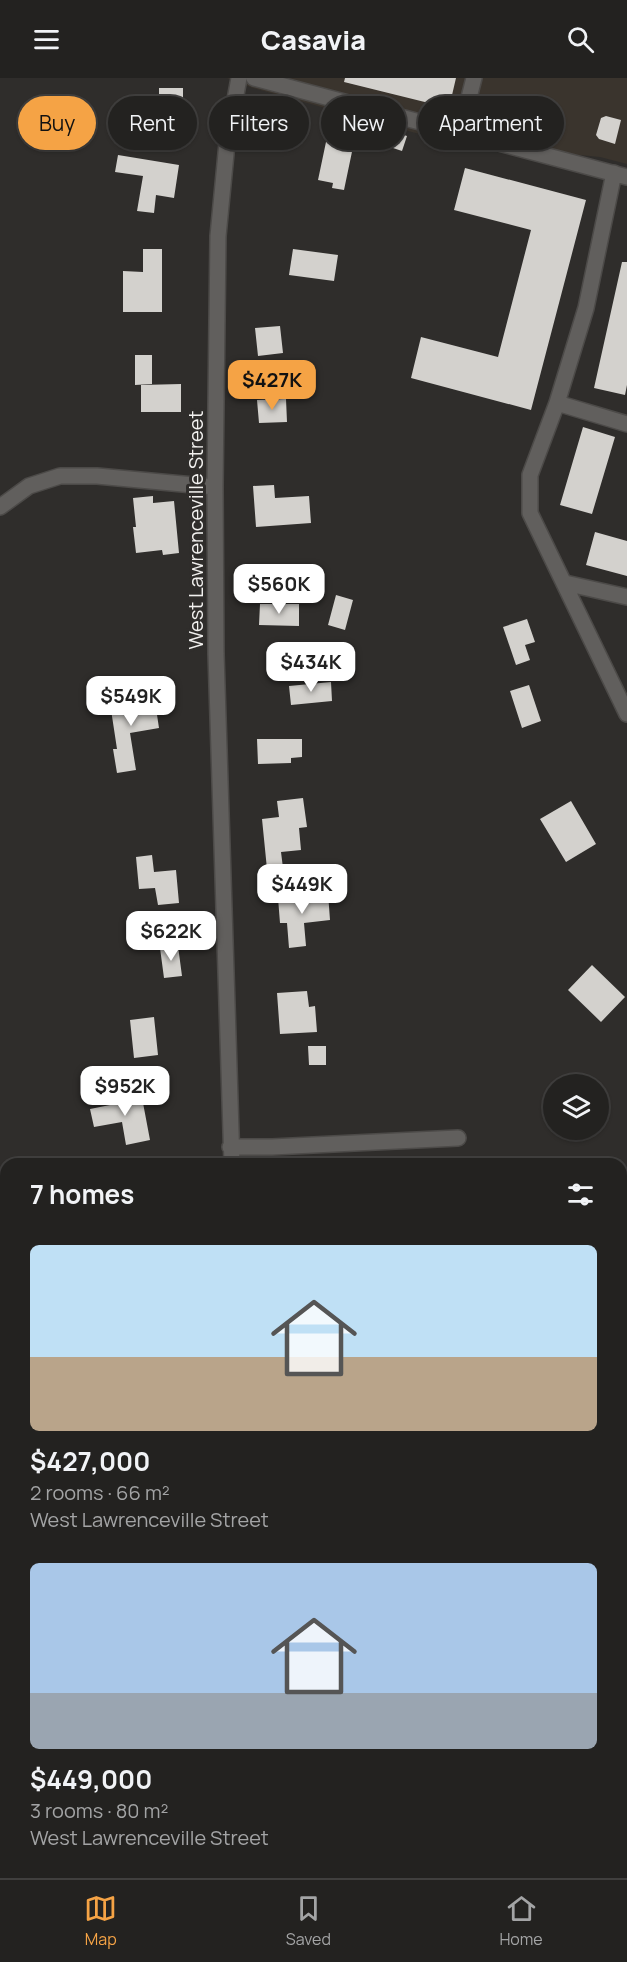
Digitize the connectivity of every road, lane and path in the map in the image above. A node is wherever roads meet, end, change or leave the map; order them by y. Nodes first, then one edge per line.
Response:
1 (239, 78) edge
2 (254, 78) edge
3 (474, 78) edge
4 (469, 96) edge
5 (418, 122) edge
6 (525, 150) edge
7 (621, 175) edge
8 (557, 403) junction
9 (627, 424) edge
10 (215, 487) junction
11 (0, 507) edge
12 (564, 583) junction
13 (627, 597) edge
14 (627, 714) edge
15 (458, 1138) dead end
16 (230, 1147) junction
17 (231, 1158) edge

1 - 10 street, West Lawrenceville Street
2 - 5 street
3 - 4 street
6 - 7 street
7 - 8 street
8 - 9 street
8 - 12 street
10 - 11 street
10 - 16 street, West Lawrenceville Street
12 - 13 street
12 - 14 street
15 - 16 street
16 - 17 street, West Lawrenceville Street

